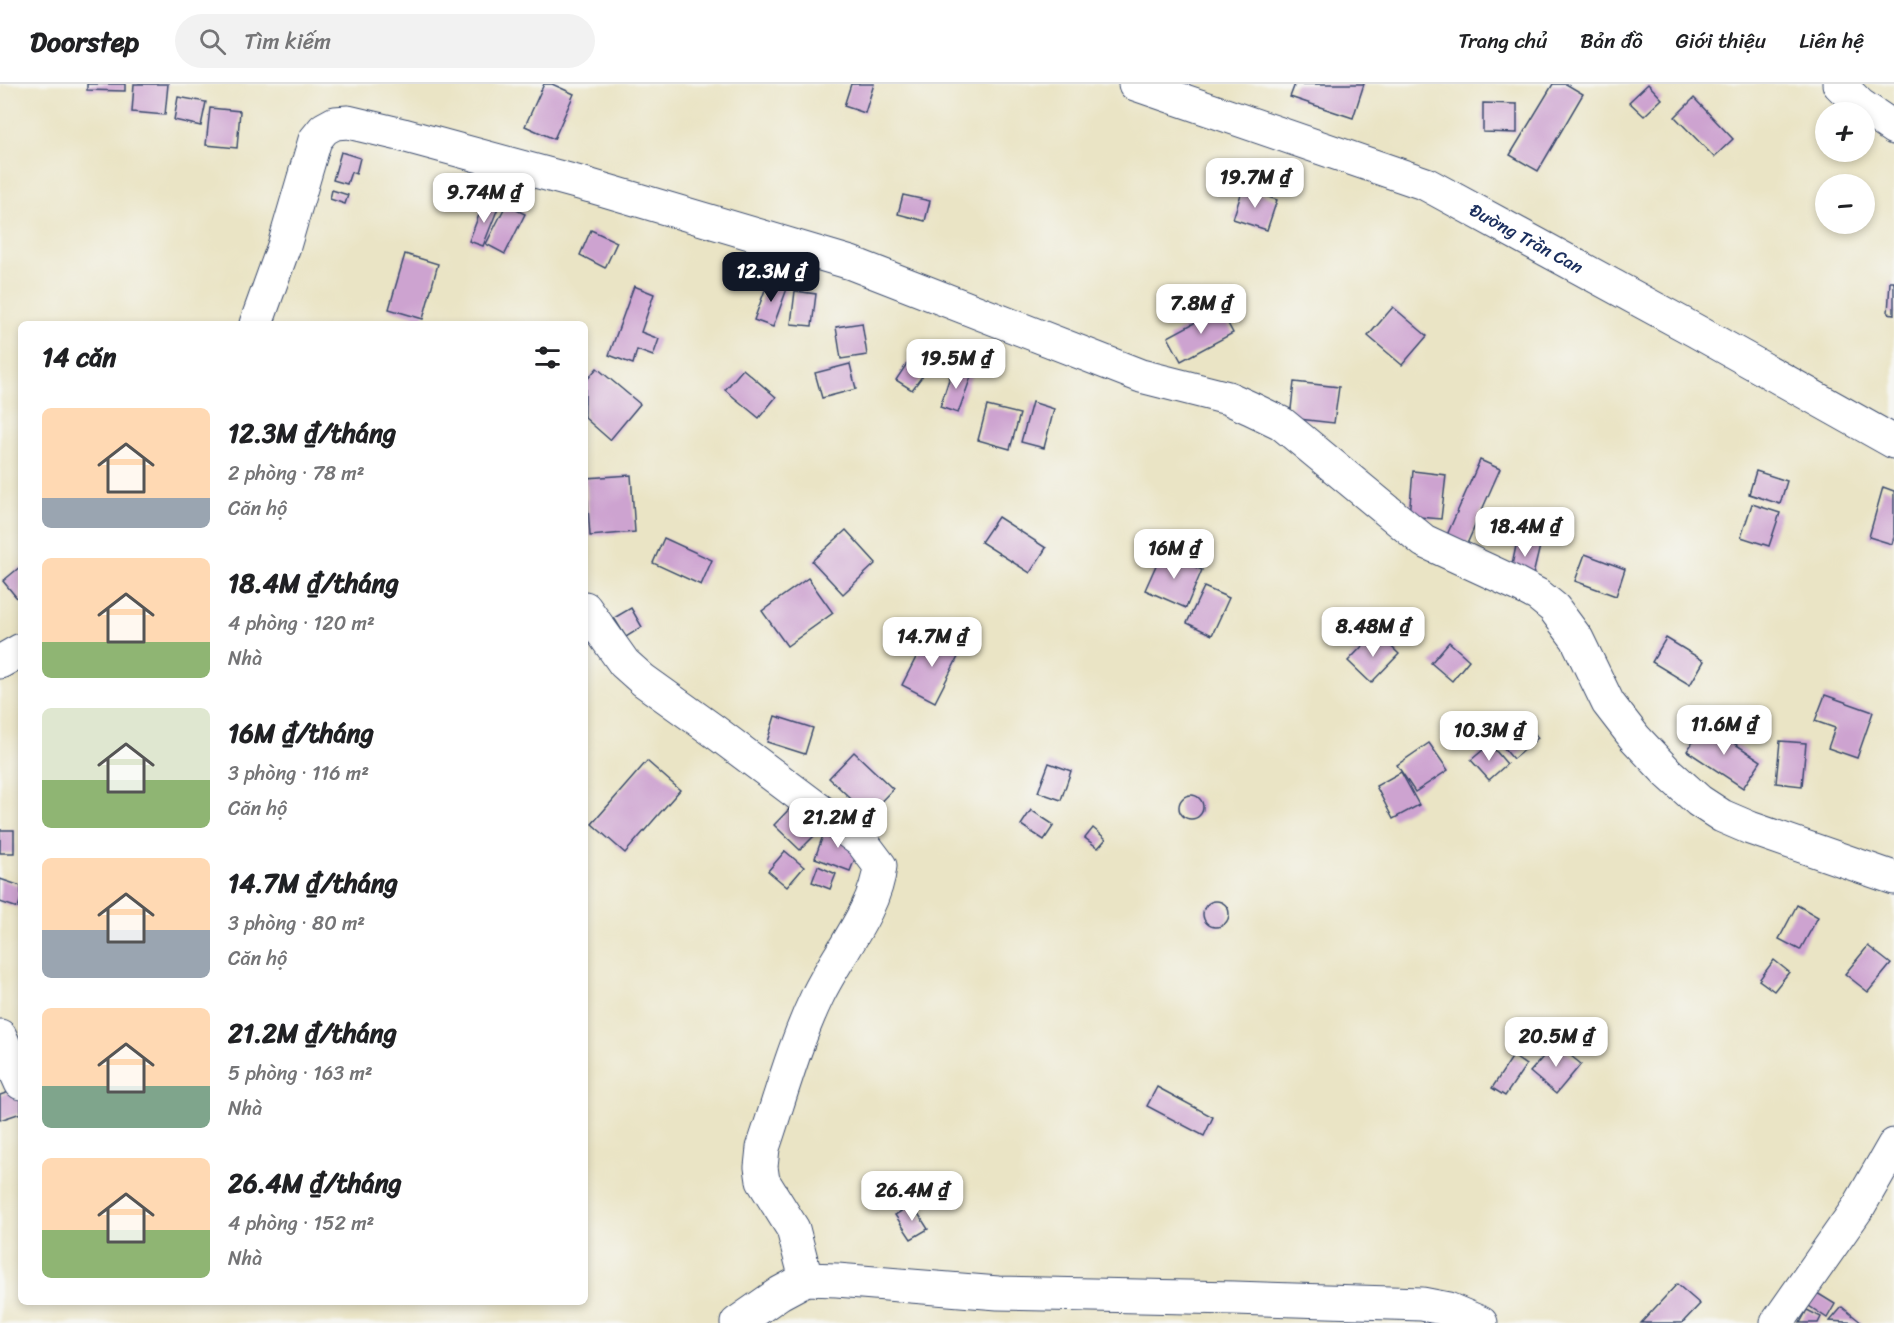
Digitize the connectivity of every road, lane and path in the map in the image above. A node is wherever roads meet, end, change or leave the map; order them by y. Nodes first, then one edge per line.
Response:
1 (1135, 84) edge
2 (1839, 84) edge
3 (1894, 128) edge
4 (257, 321) edge
5 (1894, 442) edge
6 (588, 612) edge
7 (18, 652) edge
8 (0, 662) edge
9 (1894, 878) edge
10 (0, 1036) edge
11 (18, 1076) edge
12 (1894, 1145) edge
13 (806, 1279) junction
14 (737, 1323) edge
15 (1481, 1323) edge
16 (1777, 1323) edge

1 - 5 street, Đường Trần Can
2 - 3 street
4 - 9 street
6 - 13 street
7 - 8 street
10 - 11 street
12 - 16 street
13 - 14 street
13 - 15 street

